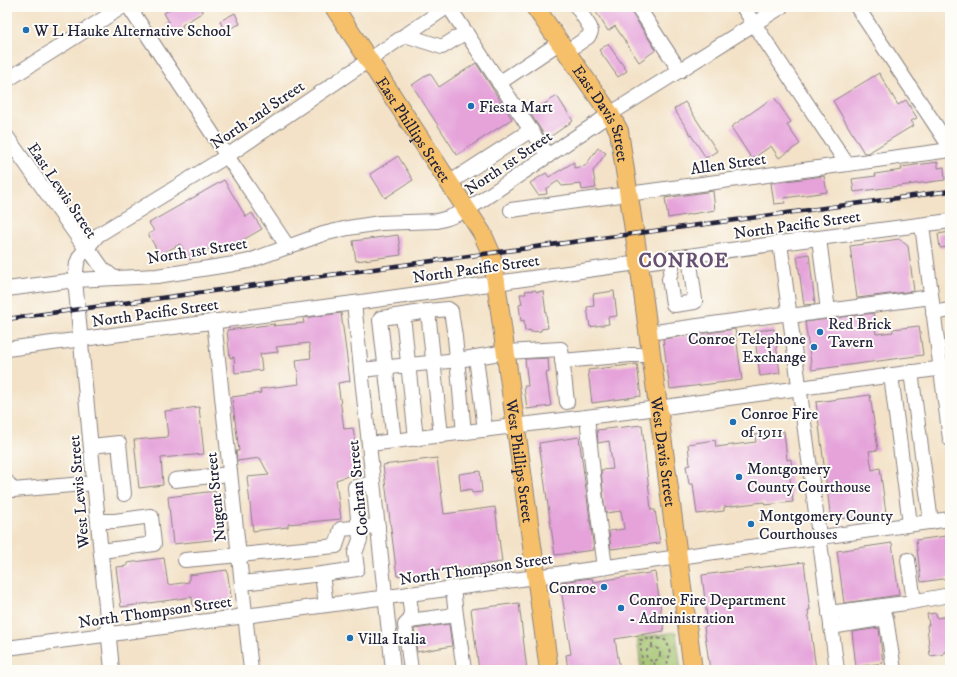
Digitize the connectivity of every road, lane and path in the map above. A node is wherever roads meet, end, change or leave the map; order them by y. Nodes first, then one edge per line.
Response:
1 (122, 7) edge
2 (129, 7) edge
3 (334, 7) edge
4 (535, 7) edge
5 (577, 7) edge
6 (638, 7) edge
7 (743, 7) edge
8 (781, 7) edge
9 (857, 7) edge
10 (441, 9) edge
11 (755, 24) junction
12 (466, 32) junction
13 (405, 35) junction
14 (562, 47) junction
15 (368, 60) junction
16 (680, 71) junction
17 (7, 80) edge
18 (499, 83) junction
19 (610, 114) junction
20 (531, 130) junction
21 (7, 136) edge
22 (950, 148) edge
23 (227, 156) junction
24 (548, 156) junction
25 (847, 164) junction
26 (449, 183) junction
27 (628, 193) junction
28 (467, 210) junction
29 (511, 210) dead end
30 (950, 221) edge
31 (922, 225) junction
32 (634, 234) joint
33 (819, 238) junction
34 (780, 243) junction
35 (288, 246) junction
36 (86, 249) junction
37 (491, 252) joint
38 (689, 256) junction
39 (671, 258) junction
40 (638, 263) junction
41 (114, 278) junction
42 (75, 280) junction
43 (496, 282) junction
44 (7, 289) edge
45 (420, 293) junction
46 (931, 297) junction
47 (354, 303) junction
48 (78, 310) joint
49 (950, 310) edge
50 (425, 311) junction
51 (828, 311) junction
52 (933, 313) junction
53 (403, 315) junction
54 (790, 315) junction
55 (214, 321) junction
56 (648, 333) junction
57 (80, 339) junction
58 (7, 349) edge
59 (506, 352) junction
60 (651, 356) junction
61 (476, 357) junction
62 (458, 360) junction
63 (562, 361) junction
64 (434, 362) junction
65 (409, 365) junction
66 (386, 367) junction
67 (945, 367) edge
68 (361, 370) junction
69 (912, 372) junction
70 (891, 375) junction
71 (800, 388) junction
72 (567, 402) dead end
73 (658, 408) junction
74 (587, 417) junction
75 (516, 426) junction
76 (485, 430) junction
77 (464, 433) junction
78 (441, 436) junction
79 (416, 438) junction
80 (950, 438) edge
81 (394, 441) junction
82 (370, 444) junction
83 (91, 446) junction
84 (230, 474) junction
85 (176, 480) dead end
86 (7, 482) edge
87 (95, 483) junction
88 (373, 483) junction
89 (124, 494) dead end
90 (950, 519) edge
91 (98, 520) junction
92 (931, 522) junction
93 (910, 524) junction
94 (378, 526) junction
95 (358, 528) junction
96 (819, 538) junction
97 (101, 551) junction
98 (239, 556) junction
99 (677, 557) junction
100 (185, 560) dead end
101 (908, 560) dead end
102 (605, 567) junction
103 (322, 574) junction
104 (536, 577) junction
105 (242, 584) junction
106 (453, 588) junction
107 (408, 594) junction
108 (950, 595) edge
109 (385, 597) junction
110 (914, 601) junction
111 (326, 605) junction
112 (829, 613) junction
113 (456, 614) junction
114 (246, 616) junction
115 (412, 620) junction
116 (831, 627) junction
117 (109, 635) junction
118 (652, 638) junction
119 (652, 647) junction
120 (7, 648) edge
121 (409, 653) junction
122 (391, 654) junction
123 (646, 656) junction
124 (642, 657) junction
125 (654, 662) junction
126 (112, 670) edge
127 (251, 670) edge
128 (393, 670) edge
129 (412, 670) edge
130 (464, 670) edge
131 (549, 670) edge
132 (643, 670) edge
133 (658, 670) edge
134 (665, 670) edge
135 (693, 670) edge
136 (837, 670) edge
137 (894, 670) edge

1 - 17 street
2 - 23 street
3 - 15 main road, East Phillips Street
4 - 14 main road, East Davis Street
5 - 14 street
6 - 16 street
7 - 11 street
8 - 11 street, North 1st Street
9 - 22 street
10 - 12 street
10 - 13 street, North 2nd Street
11 - 16 street, North 1st Street
11 - 25 street
12 - 13 street
12 - 18 street
13 - 15 street, North 2nd Street
14 - 18 street
14 - 19 main road, East Davis Street
15 - 23 street, North 2nd Street
15 - 26 main road, East Phillips Street
16 - 19 street, North 1st Street
18 - 20 street
19 - 24 street, North 1st Street
19 - 27 main road, East Davis Street
20 - 24 street
20 - 26 street
21 - 36 street, East Lewis Street
22 - 25 street, Allen Street
23 - 35 street
23 - 36 street, North 2nd Street
24 - 28 street, North 1st Street
25 - 27 street, Allen Street
26 - 28 main road, East Phillips Street
27 - 29 street, Allen Street
27 - 32 main road, East Davis Street
28 - 35 street, North 1st Street
28 - 37 main road, East Phillips Street
30 - 31 street, North Pacific Street
31 - 33 street, North Pacific Street
31 - 46 street
32 - 40 main road, West Davis Street
33 - 34 street, North Pacific Street
33 - 51 street
34 - 38 street, North Pacific Street
34 - 54 street
35 - 41 street, North 1st Street
36 - 41 street
36 - 42 street, East Lewis Street
37 - 43 main road, West Phillips Street
38 - 39 street, North Pacific Street
38 - 39 street
39 - 40 street, North Pacific Street
40 - 43 street, North Pacific Street
40 - 56 main road, West Davis Street
41 - 42 street, North 1st Street
42 - 44 street, North 1st Street
42 - 48 street, East Lewis Street
43 - 45 street, North Pacific Street
43 - 59 main road, West Phillips Street
45 - 47 street, North Pacific Street
45 - 50 street
46 - 51 street
46 - 52 street
47 - 55 street, North Pacific Street
47 - 68 street, Cochran Street
48 - 57 street, West Lewis Street
49 - 52 street
50 - 53 street
50 - 62 street
50 - 64 street
51 - 54 street
52 - 67 street
53 - 65 street
53 - 66 street
54 - 56 street
54 - 71 street
55 - 57 street, North Pacific Street
55 - 84 street, Nugent Street
56 - 60 main road, West Davis Street
57 - 58 street, North Pacific Street
57 - 83 street, West Lewis Street
59 - 61 street
59 - 63 street
59 - 75 main road, West Phillips Street
60 - 63 street
60 - 73 main road, West Davis Street
61 - 62 street
61 - 76 street
62 - 64 street
62 - 77 street
63 - 72 street
64 - 65 street
64 - 78 street
65 - 66 street
65 - 79 street
66 - 68 street
66 - 81 street
67 - 69 street
67 - 80 street
68 - 82 street, Cochran Street
69 - 70 street
69 - 92 street
70 - 71 street
70 - 93 street
71 - 73 street
71 - 96 street
73 - 74 street
73 - 99 main road, West Davis Street
74 - 75 street
74 - 102 street
75 - 76 street
75 - 104 main road, West Phillips Street
76 - 77 street
77 - 78 street
78 - 79 street
79 - 81 street
81 - 82 street
82 - 88 street, Cochran Street
83 - 87 street, West Lewis Street
83 - 89 street
84 - 85 street
84 - 98 street, Nugent Street
86 - 87 street
87 - 91 street, West Lewis Street
88 - 94 street, Cochran Street
88 - 95 street
90 - 92 street, North Thompson Street
91 - 97 street, West Lewis Street
91 - 97 street
92 - 93 street, North Thompson Street
93 - 96 street, North Thompson Street
94 - 95 street
94 - 109 street, Cochran Street
95 - 98 street
95 - 103 street
96 - 99 street, North Thompson Street
96 - 112 street
97 - 117 street, West Lewis Street
98 - 100 street
98 - 105 street, Nugent Street
99 - 102 street, North Thompson Street
99 - 135 main road, West Davis Street
101 - 110 street
102 - 104 street, North Thompson Street
103 - 105 street
103 - 111 street
104 - 106 street, North Thompson Street
104 - 131 main road, West Phillips Street
105 - 114 street, Nugent Street
106 - 107 street, North Thompson Street
106 - 113 street
107 - 109 street, North Thompson Street
107 - 115 street
108 - 110 street
109 - 111 street, North Thompson Street
109 - 122 street, Cochran Street
110 - 112 street
111 - 114 street, North Thompson Street
112 - 116 street
113 - 115 street
113 - 130 street
114 - 117 street, North Thompson Street
114 - 127 street, Nugent Street
115 - 121 street
116 - 136 street
116 - 137 street
117 - 120 street, North Thompson Street
117 - 126 street, West Lewis Street
118 - 119 path
118 - 124 path
118 - 134 path
119 - 123 path
119 - 125 path
121 - 122 street
121 - 129 street
122 - 128 street, Cochran Street
123 - 124 path
123 - 125 path
124 - 132 path
125 - 133 path

